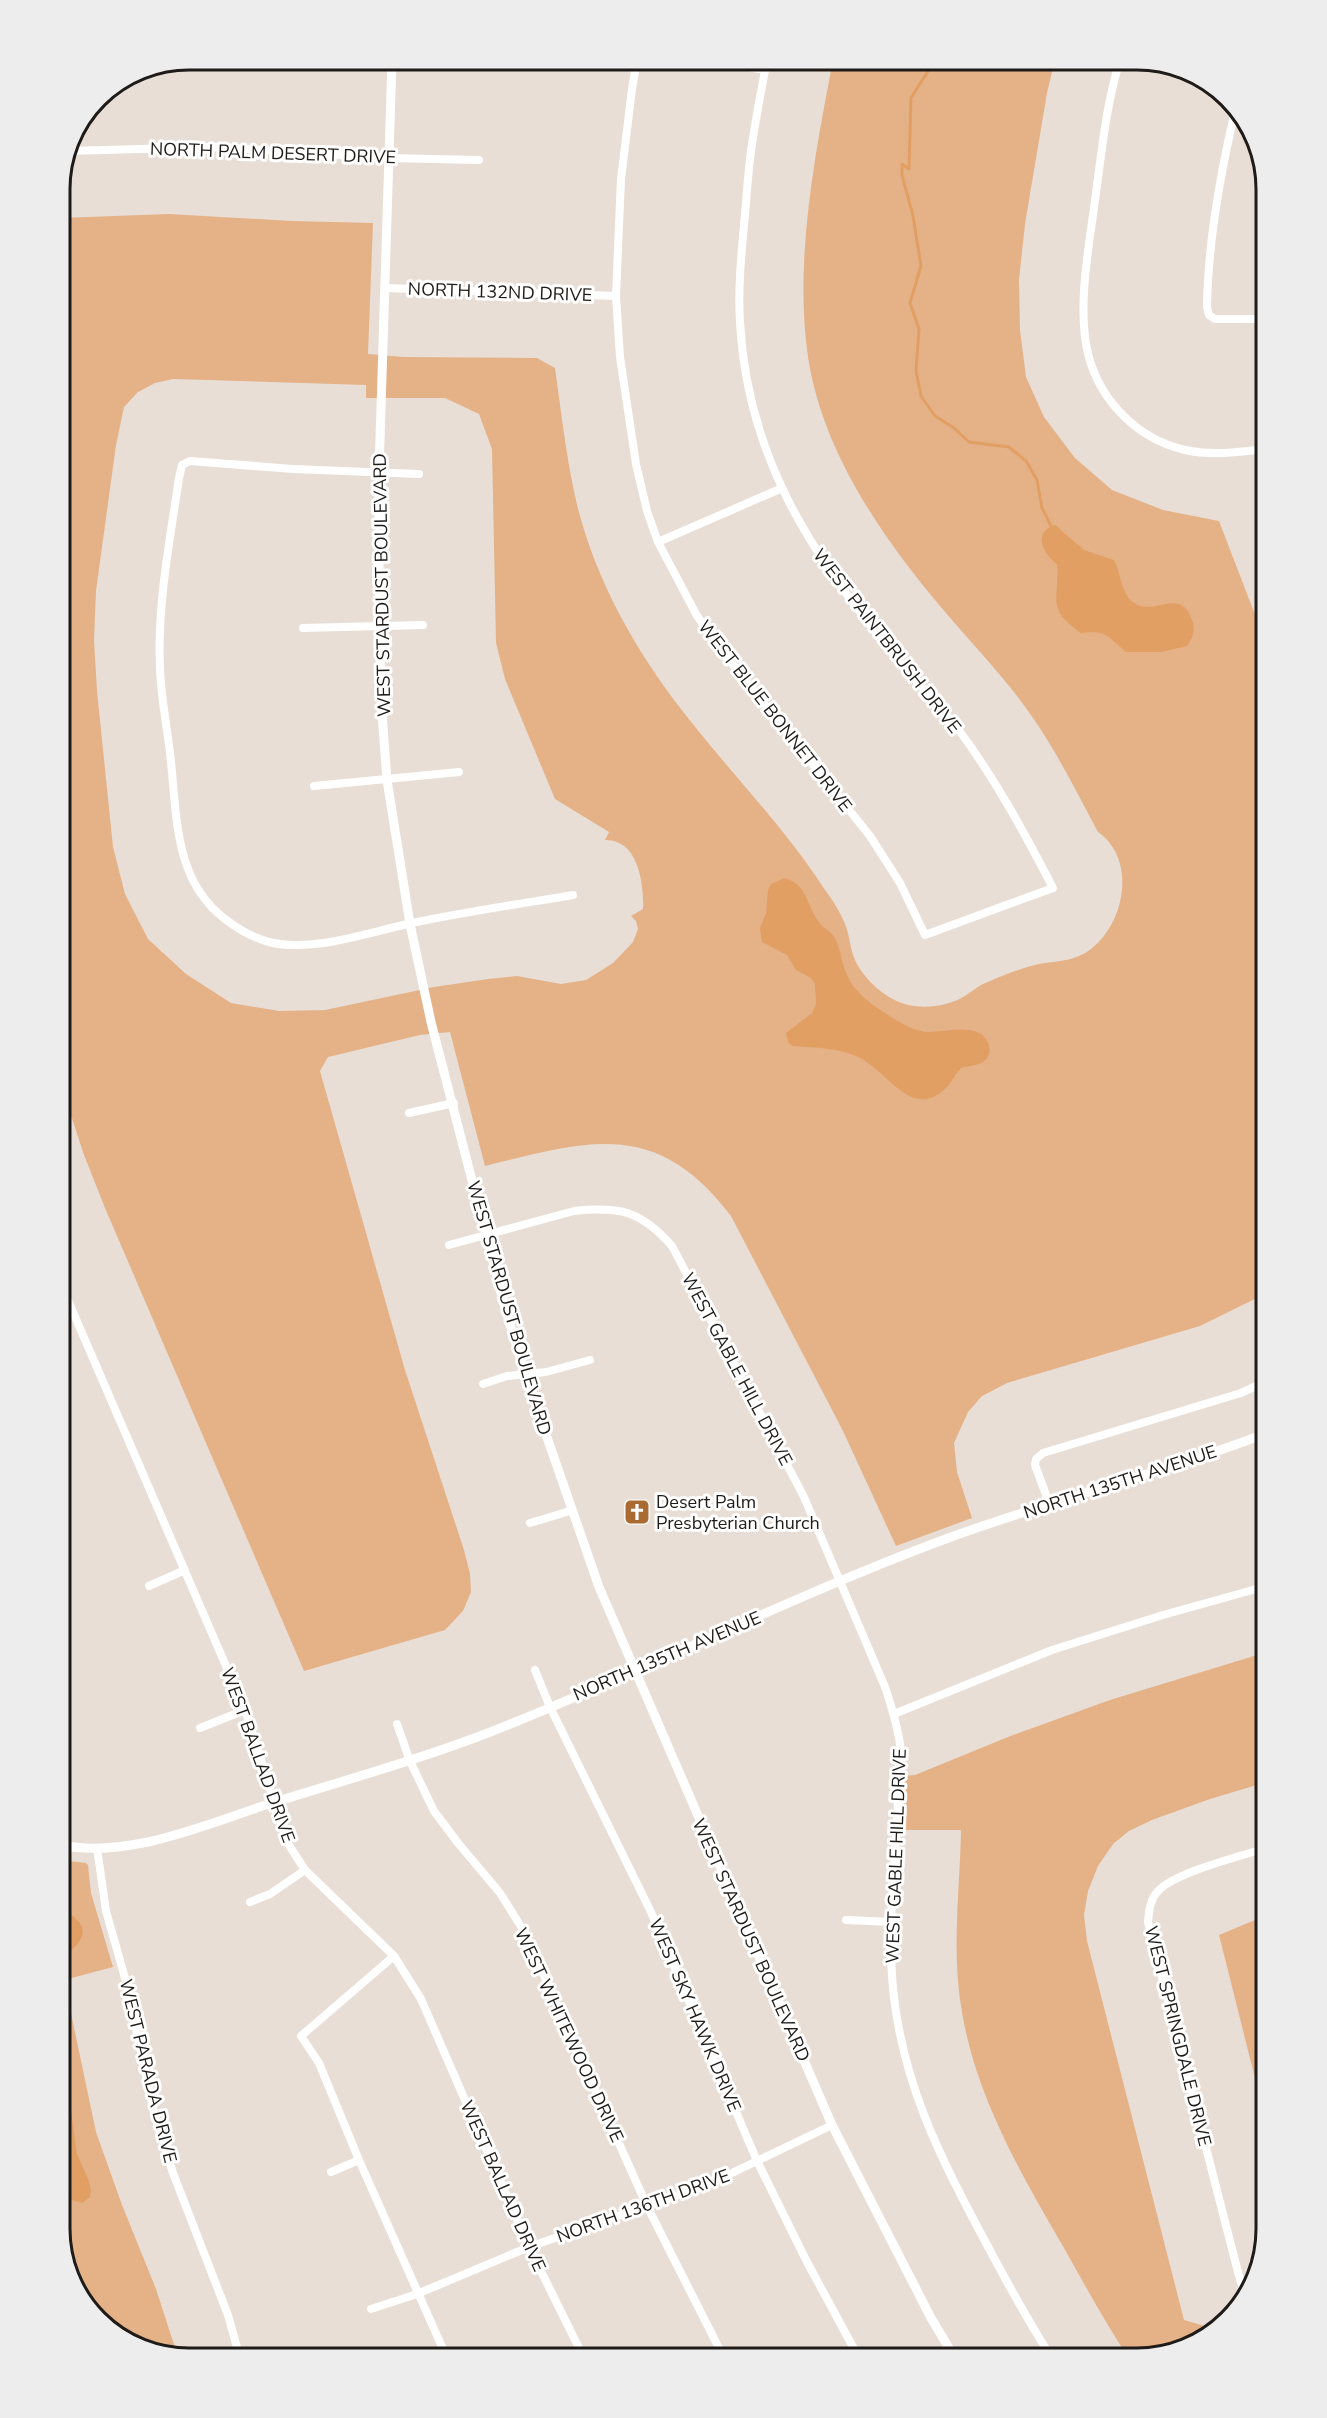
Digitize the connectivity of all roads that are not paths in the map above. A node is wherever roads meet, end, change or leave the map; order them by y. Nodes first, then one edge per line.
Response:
1 (392, 71) edge
2 (636, 71) edge
3 (765, 71) edge
4 (1117, 71) edge
5 (1233, 119) edge
6 (78, 151) edge
7 (388, 158) junction
8 (479, 160) dead end
9 (385, 288) junction
10 (616, 296) junction
11 (1256, 319) edge
12 (1256, 450) edge
13 (379, 471) junction
14 (419, 474) dead end
15 (780, 489) junction
16 (658, 542) junction
17 (423, 625) dead end
18 (379, 626) junction
19 (303, 628) dead end
20 (459, 772) dead end
21 (387, 780) junction
22 (314, 786) dead end
23 (573, 895) dead end
24 (410, 924) junction
25 (926, 935) joint
26 (454, 1103) junction
27 (409, 1113) dead end
28 (487, 1236) junction
29 (449, 1245) dead end
30 (70, 1306) edge
31 (590, 1360) dead end
32 (525, 1374) junction
33 (483, 1384) dead end
34 (1256, 1386) edge
35 (1256, 1437) edge
36 (1049, 1503) junction
37 (570, 1510) junction
38 (530, 1523) dead end
39 (185, 1570) junction
40 (841, 1582) junction
41 (149, 1586) dead end
42 (1256, 1589) edge
43 (535, 1670) dead end
44 (634, 1671) junction
45 (550, 1707) junction
46 (245, 1710) junction
47 (894, 1714) junction
48 (397, 1724) dead end
49 (200, 1728) dead end
50 (410, 1761) junction
51 (275, 1802) junction
52 (70, 1846) edge
53 (97, 1848) junction
54 (1256, 1851) edge
55 (305, 1870) junction
56 (250, 1902) dead end
57 (846, 1920) dead end
58 (892, 1922) junction
59 (394, 1956) junction
60 (832, 2125) junction
61 (359, 2160) junction
62 (757, 2161) junction
63 (331, 2172) dead end
64 (647, 2206) junction
65 (529, 2247) junction
66 (1242, 2285) edge
67 (417, 2294) junction
68 (371, 2309) dead end
69 (237, 2347) edge
70 (442, 2347) edge
71 (579, 2347) edge
72 (719, 2348) edge
73 (853, 2348) edge
74 (949, 2348) edge
75 (1046, 2348) edge

1 - 7 street, WEST STARDUST BOULEVARD
2 - 10 street, WEST BLUE BONNET DRIVE
3 - 15 street, WEST PAINTBRUSH DRIVE
4 - 12 street
5 - 11 street
6 - 7 street, NORTH PALM DESERT DRIVE
7 - 8 street, NORTH PALM DESERT DRIVE
7 - 9 street, WEST STARDUST BOULEVARD
9 - 10 street, NORTH 132ND DRIVE
9 - 13 street, WEST STARDUST BOULEVARD
10 - 16 street, WEST BLUE BONNET DRIVE
13 - 14 street
13 - 18 street, WEST STARDUST BOULEVARD
13 - 24 street
15 - 16 street
15 - 25 street, WEST PAINTBRUSH DRIVE
16 - 25 street, WEST BLUE BONNET DRIVE
17 - 18 street
18 - 19 street
18 - 21 street, WEST STARDUST BOULEVARD
20 - 21 street
21 - 22 street
21 - 24 street, WEST STARDUST BOULEVARD
23 - 24 street
24 - 26 street, WEST STARDUST BOULEVARD
26 - 27 street
26 - 28 street, WEST STARDUST BOULEVARD
28 - 29 street
28 - 32 street, WEST STARDUST BOULEVARD
28 - 40 street, WEST GABLE HILL DRIVE
30 - 39 street, WEST BALLAD DRIVE
31 - 32 street
32 - 33 street
32 - 37 street, WEST STARDUST BOULEVARD
34 - 36 street
35 - 36 street, NORTH 135TH AVENUE
36 - 40 street, NORTH 135TH AVENUE
37 - 38 street
37 - 44 street, WEST STARDUST BOULEVARD
39 - 41 street
39 - 46 street, WEST BALLAD DRIVE
40 - 44 street, NORTH 135TH AVENUE
40 - 47 street, WEST GABLE HILL DRIVE
42 - 47 street
43 - 45 street, WEST SKY HAWK DRIVE
44 - 45 street, NORTH 135TH AVENUE
44 - 60 street, WEST STARDUST BOULEVARD
45 - 50 street, NORTH 135TH AVENUE
45 - 62 street, WEST SKY HAWK DRIVE
46 - 49 street
46 - 51 street, WEST BALLAD DRIVE
47 - 58 street, WEST GABLE HILL DRIVE
48 - 50 street, WEST WHITEWOOD DRIVE
50 - 51 street, NORTH 135TH AVENUE
50 - 64 street, WEST WHITEWOOD DRIVE
51 - 53 street, NORTH 135TH AVENUE
51 - 55 street, WEST BALLAD DRIVE
52 - 53 street, NORTH 135TH AVENUE
53 - 69 street, WEST PARADA DRIVE
54 - 66 street, WEST SPRINGDALE DRIVE
55 - 56 street
55 - 59 street, WEST BALLAD DRIVE
57 - 58 street
58 - 75 street, WEST GABLE HILL DRIVE
59 - 61 street
59 - 65 street, WEST BALLAD DRIVE
60 - 62 street, NORTH 136TH DRIVE
60 - 74 street, WEST STARDUST BOULEVARD
61 - 63 street
61 - 67 street
62 - 64 street, NORTH 136TH DRIVE
62 - 73 street, WEST SKY HAWK DRIVE
64 - 65 street, NORTH 136TH DRIVE
64 - 72 street, WEST WHITEWOOD DRIVE
65 - 67 street, NORTH 136TH DRIVE
65 - 71 street, WEST BALLAD DRIVE
67 - 68 street, NORTH 136TH DRIVE
67 - 70 street

